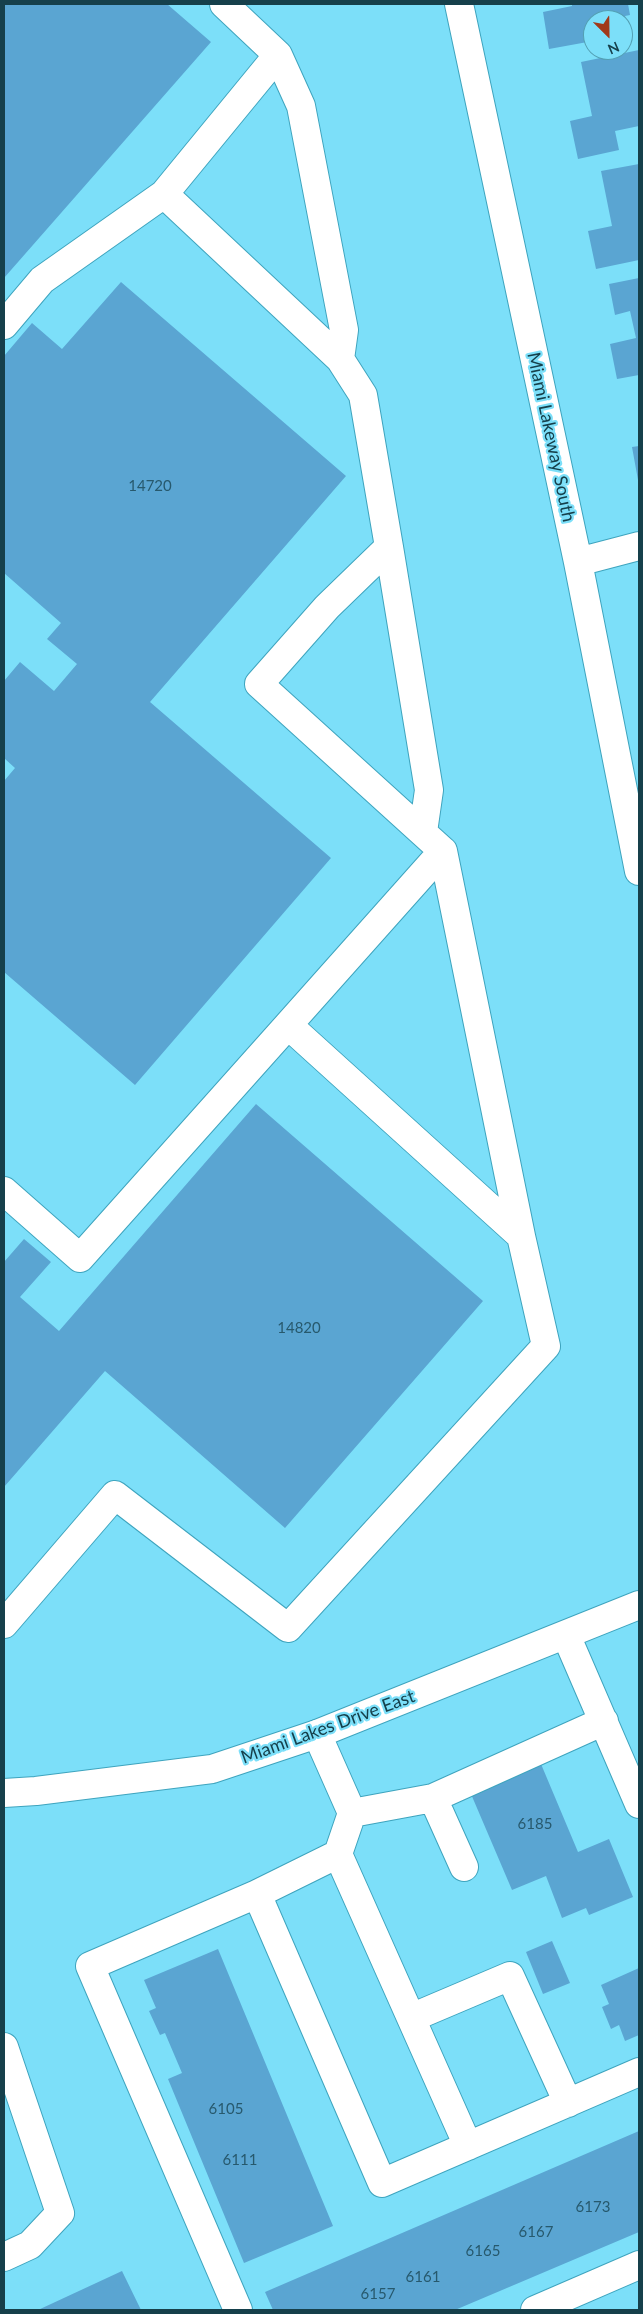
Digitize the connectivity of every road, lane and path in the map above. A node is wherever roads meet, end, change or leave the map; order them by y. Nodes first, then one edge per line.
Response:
1 (224, 4) edge
2 (459, 4) edge
3 (278, 55) junction
4 (164, 194) junction
5 (4, 325) edge
6 (340, 359) junction
7 (639, 546) edge
8 (389, 547) junction
9 (578, 562) junction
10 (423, 832) junction
11 (443, 850) junction
12 (639, 871) edge
13 (288, 1024) junction
14 (4, 1191) edge
15 (521, 1236) junction
16 (639, 1606) edge
17 (4, 1624) edge
18 (566, 1635) junction
19 (604, 1722) junction
20 (317, 1734) junction
21 (4, 1792) edge
22 (433, 1798) junction
23 (639, 1804) edge
24 (352, 1813) junction
25 (338, 1854) junction
26 (464, 1868) dead end
27 (258, 1894) junction
28 (411, 2018) junction
29 (4, 2046) edge
30 (639, 2072) edge
31 (568, 2103) junction
32 (468, 2146) junction
33 (4, 2257) edge
34 (639, 2265) edge
35 (238, 2310) edge
36 (535, 2310) edge

1 - 3 street
2 - 9 street, Miami Lakeway South
3 - 4 street
3 - 6 street
4 - 5 street
4 - 6 street
6 - 8 street
7 - 9 street
8 - 10 street
8 - 10 street
9 - 12 street, Miami Lakeway South
10 - 11 street
11 - 13 street
11 - 15 street
13 - 14 street
13 - 15 street
15 - 17 street
16 - 18 street, Miami Lakes Drive East
18 - 19 street
18 - 20 street, Miami Lakes Drive East
19 - 22 street
19 - 23 street
20 - 21 street, Miami Lakes Drive East
20 - 24 street
22 - 24 street
22 - 26 street
24 - 25 street
25 - 27 street
25 - 28 street
27 - 32 street
27 - 35 street
28 - 31 street
28 - 32 street
29 - 33 street
30 - 31 street
31 - 32 street
34 - 36 street

